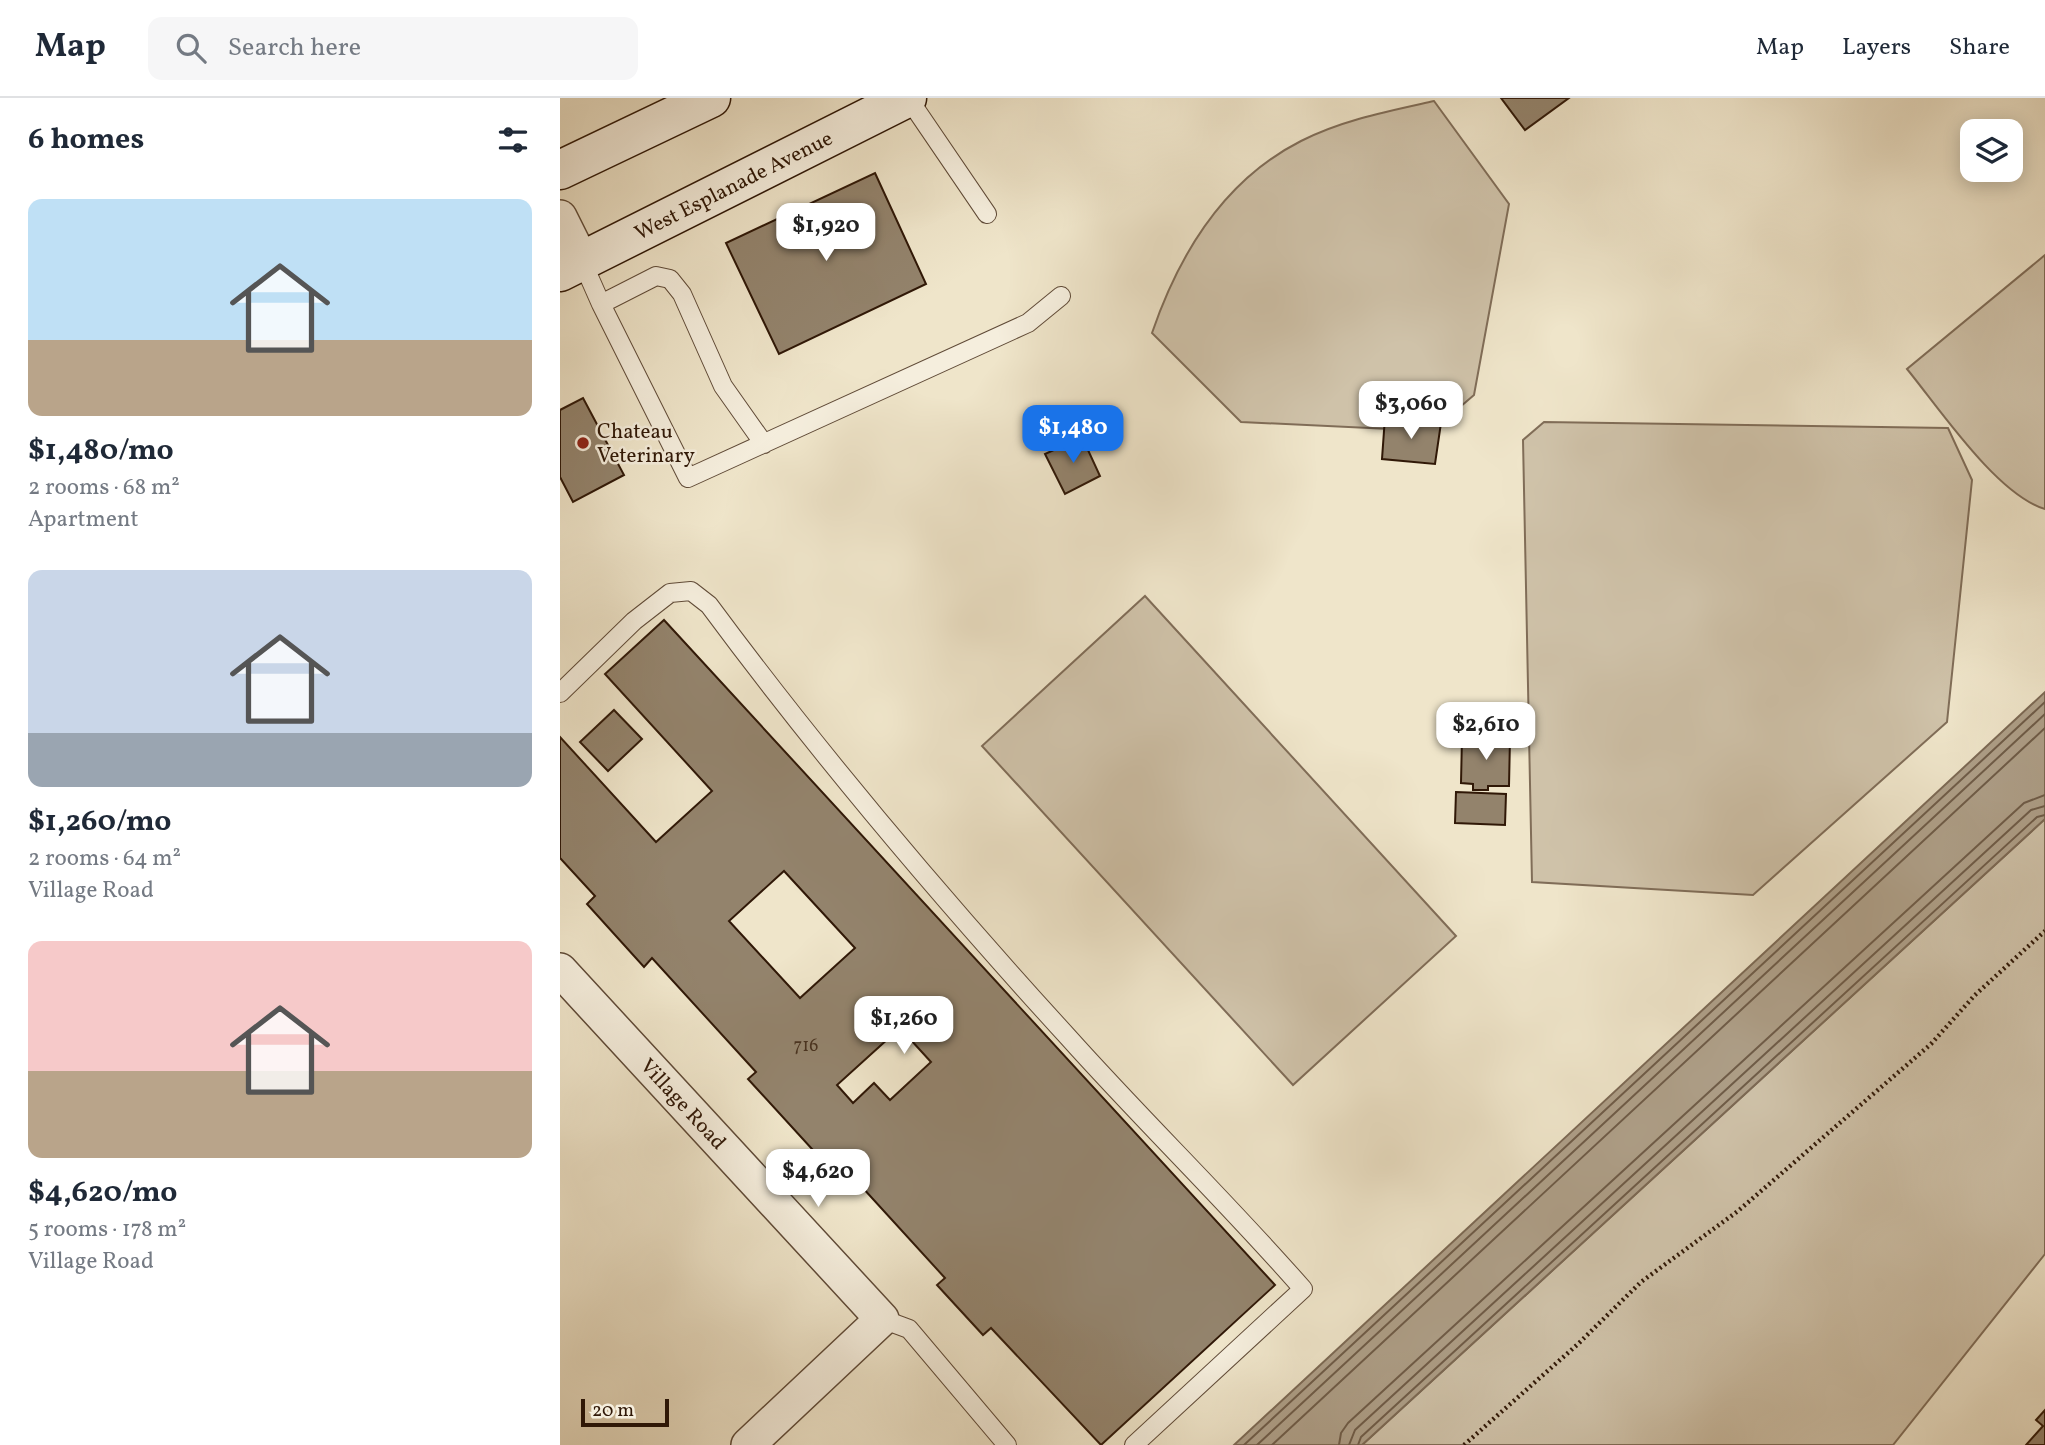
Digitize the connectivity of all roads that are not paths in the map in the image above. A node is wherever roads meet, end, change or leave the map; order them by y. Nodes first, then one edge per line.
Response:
1 (711, 98) edge
2 (907, 98) edge
3 (560, 170) edge
4 (987, 214) dead end
5 (560, 217) edge
6 (571, 266) edge
7 (1061, 296) dead end
8 (601, 304) junction
9 (764, 444) junction
10 (560, 693) edge
11 (560, 970) edge
12 (882, 1320) junction
13 (748, 1445) edge
14 (1007, 1445) edge
15 (1134, 1445) edge

1 - 3 main road
2 - 4 lane
2 - 6 main road, West Esplanade Avenue
5 - 6 street
6 - 8 lane
7 - 9 lane
8 - 9 lane
8 - 9 lane
10 - 15 lane
11 - 12 street, Village Road
12 - 13 street
12 - 14 lane

